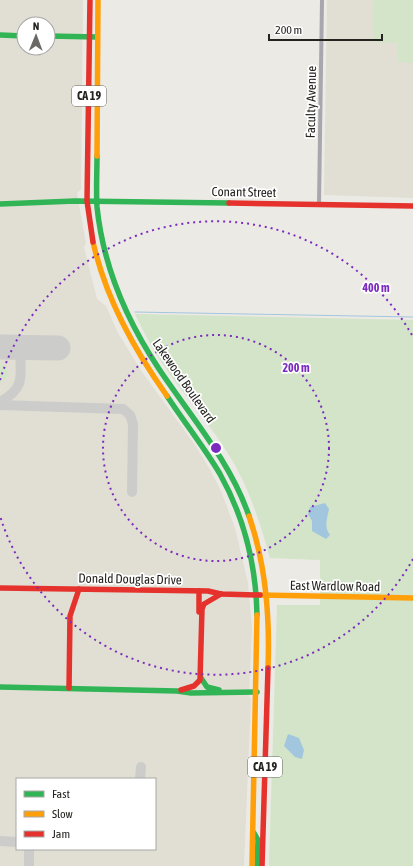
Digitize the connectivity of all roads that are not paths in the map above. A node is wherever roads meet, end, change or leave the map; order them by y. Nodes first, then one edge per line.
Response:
1 (90, 0) edge
2 (98, 0) edge
3 (322, 0) edge
4 (0, 35) edge
5 (16, 36) edge
6 (56, 36) edge
7 (90, 37) junction
8 (98, 37) junction
9 (87, 201) junction
10 (97, 201) junction
11 (0, 204) edge
12 (319, 204) junction
13 (413, 206) edge
14 (125, 308) junction
15 (116, 312) junction
16 (1, 588) edge
17 (78, 589) junction
18 (199, 591) junction
19 (222, 594) junction
20 (257, 595) junction
21 (268, 595) junction
22 (413, 598) edge
23 (201, 624) junction
24 (201, 678) junction
25 (0, 687) edge
26 (69, 688) junction
27 (177, 691) junction
28 (227, 692) junction
29 (257, 692) junction
30 (253, 832) junction
31 (252, 866) edge
32 (257, 866) edge
33 (262, 866) edge

1 - 7 main road, Lakewood Boulevard / CA 19
2 - 8 main road, Lakewood Boulevard / CA 19
3 - 12 street, Faculty Avenue
4 - 5 main road
6 - 7 main road
7 - 8 main road
7 - 9 main road, Lakewood Boulevard / CA 19
8 - 10 main road, Lakewood Boulevard / CA 19
9 - 10 main road, Conant Street
9 - 11 main road, Conant Street
9 - 15 main road, Lakewood Boulevard / CA 19
10 - 12 main road, Conant Street
10 - 14 main road, Lakewood Boulevard / CA 19
12 - 13 main road, Conant Street
14 - 15 main road
14 - 21 main road, Lakewood Boulevard / CA 19
15 - 20 main road, Lakewood Boulevard / CA 19
16 - 17 main road, Donald Douglas Drive
17 - 18 main road, Donald Douglas Drive
17 - 26 main road
18 - 19 main road, Donald Douglas Drive
18 - 23 main road
19 - 20 main road, Donald Douglas Drive
19 - 23 main road
20 - 21 main road, East Wardlow Road
20 - 29 main road, Lakewood Boulevard / CA 19
21 - 22 main road, East Wardlow Road
21 - 33 main road, Lakewood Boulevard / CA 19
23 - 24 main road
24 - 27 main road
24 - 28 main road
25 - 26 main road
26 - 27 main road
27 - 28 main road
28 - 29 main road
29 - 30 main road, Lakewood Boulevard / CA 19
30 - 31 main road, Lakewood Boulevard / CA 19
30 - 32 main road

